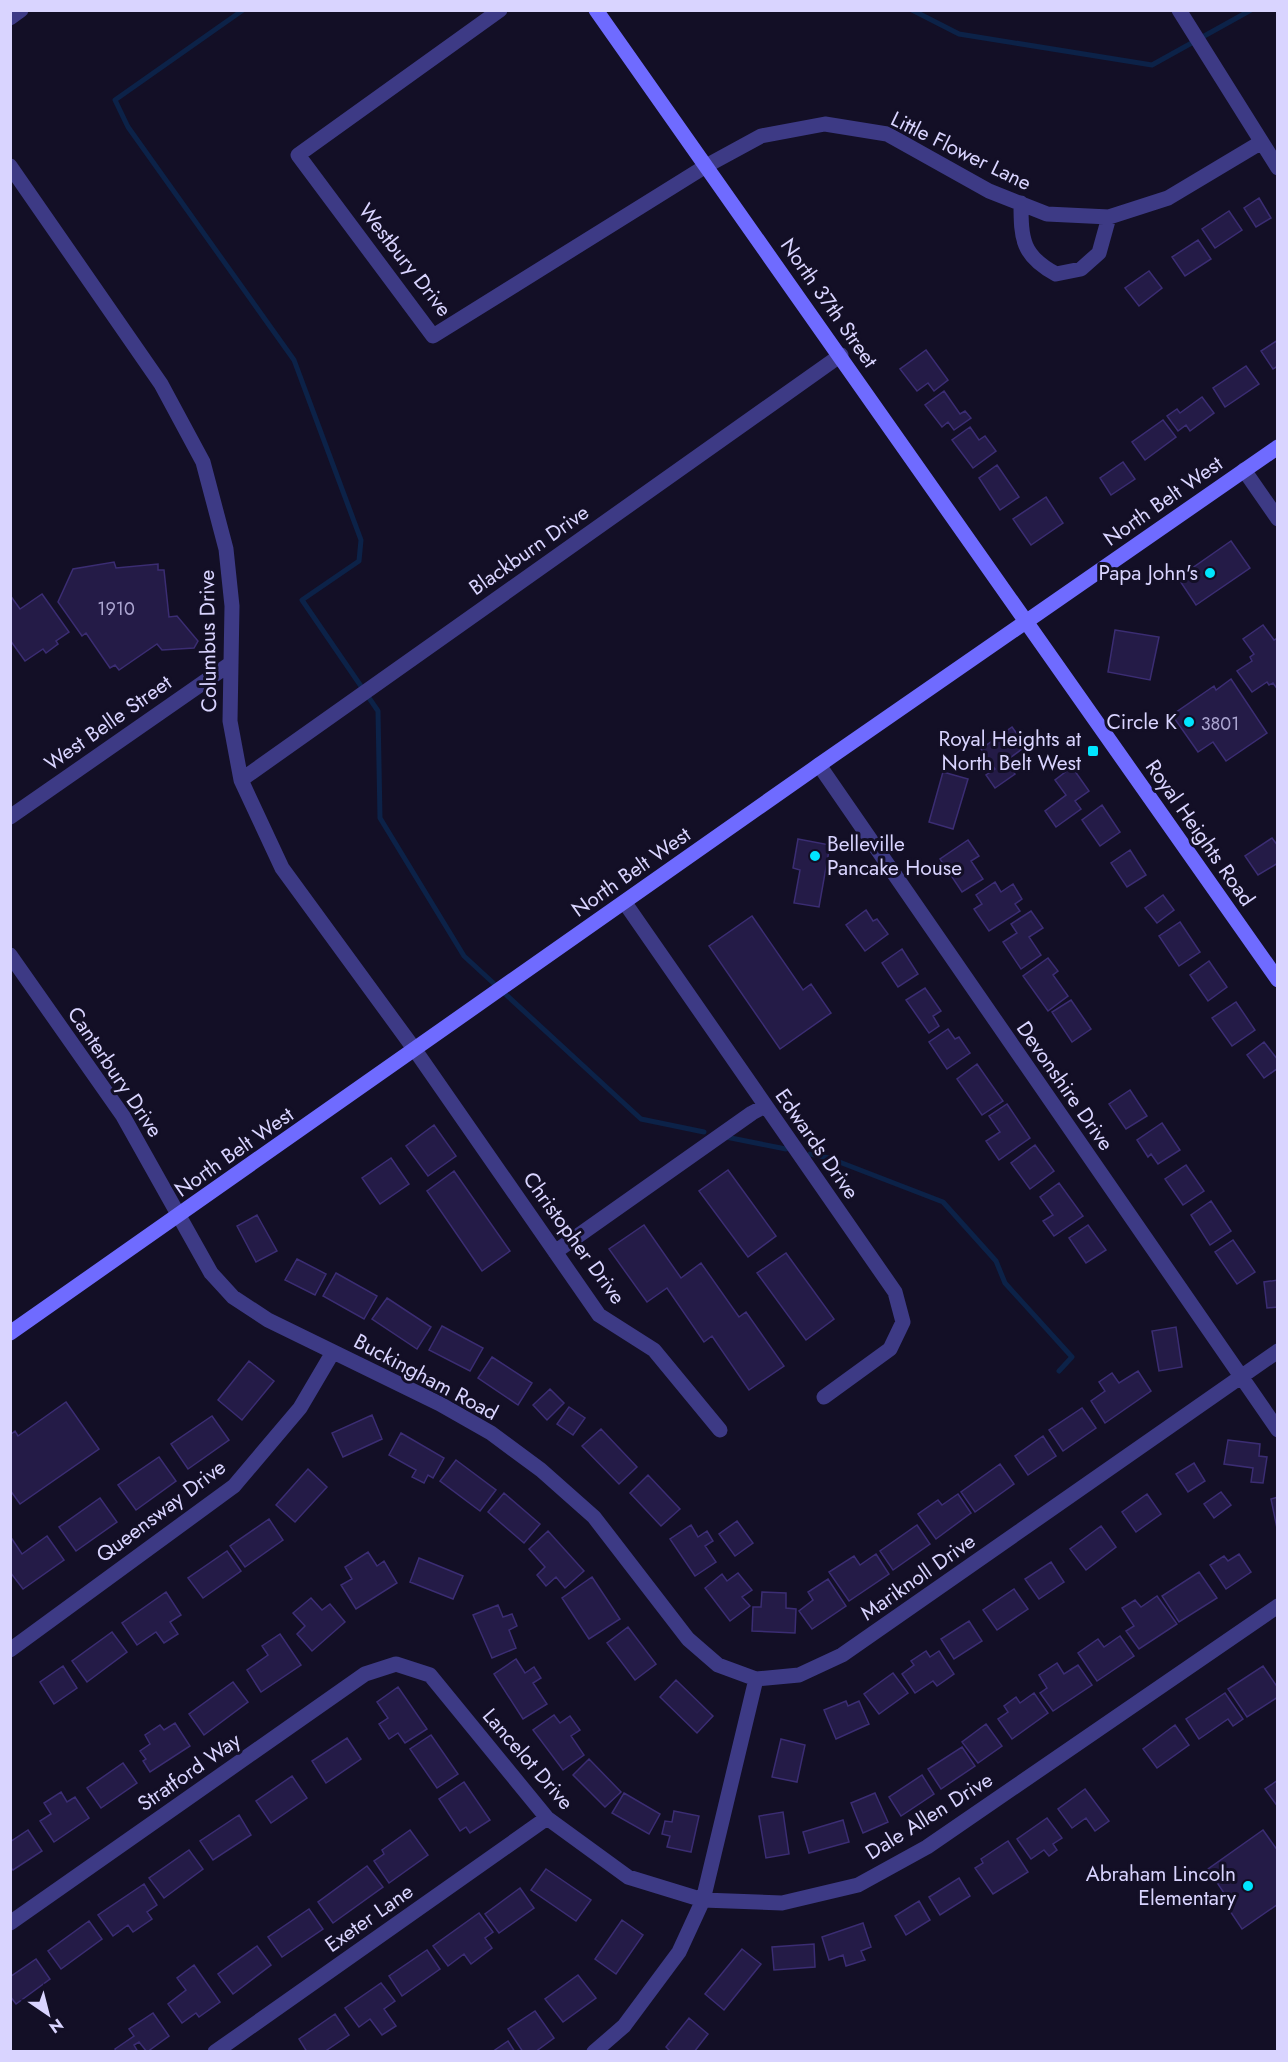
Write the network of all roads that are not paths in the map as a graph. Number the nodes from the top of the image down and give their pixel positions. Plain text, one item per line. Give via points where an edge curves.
1 (21, 10) edge
2 (500, 10) edge
3 (596, 10) edge
4 (1179, 10) edge
5 (10, 18) edge
6 (1260, 143) junction
7 (10, 166) edge
8 (706, 166) junction
9 (1278, 168) edge
10 (1021, 203) junction
11 (1109, 217) junction
12 (841, 355) junction
13 (1278, 447) edge
14 (1244, 470) junction
15 (1278, 519) edge
16 (1025, 621) junction
17 (230, 664) junction
18 (819, 765) junction
19 (241, 780) junction
20 (10, 817) edge
21 (625, 903) junction
22 (10, 955) edge
23 (1278, 980) edge
24 (415, 1050) junction
25 (765, 1107) junction
26 (179, 1216) junction
27 (555, 1252) junction
28 (10, 1333) edge
29 (1278, 1351) edge
30 (333, 1352) junction
31 (1240, 1377) junction
32 (824, 1397) dead end
33 (1278, 1430) edge
34 (720, 1431) dead end
35 (1278, 1606) edge
36 (12, 1644) edge
37 (396, 1664) joint
38 (756, 1679) junction
39 (547, 1818) junction
40 (704, 1900) junction
41 (10, 1923) edge
42 (215, 2052) edge
43 (594, 2052) edge

1 - 5 street
2 - 8 street, Westbury Drive via 298,155 433,336
3 - 8 main road, North 37th Street
4 - 6 street
6 - 9 street
6 - 11 street, Little Flower Lane via 1168,198
7 - 17 street, Columbus Drive via 161,384 203,462 226,549 232,606
8 - 10 street, Little Flower Lane via 762,136 825,124 887,134 989,191
8 - 12 main road, North 37th Street
10 - 11 street, Little Flower Lane via 1047,214
10 - 11 street via 1021,231 1028,249 1039,265 1056,274 1081,269 1099,253
12 - 16 main road, North 37th Street
12 - 19 street, Blackburn Drive
13 - 14 main road, North Belt West
14 - 15 street
14 - 16 main road, North Belt West
16 - 18 main road, North Belt West
16 - 23 main road, Royal Heights Road
17 - 19 street, Columbus Drive via 230,721
17 - 20 street, West Belle Street
18 - 21 main road, North Belt West
18 - 31 street, Devonshire Drive
19 - 24 street, Columbus Drive via 282,868
21 - 24 main road, North Belt West
21 - 25 street, Edwards Drive
22 - 26 street, Canterbury Drive via 123,1116
24 - 26 main road, North Belt West
24 - 27 street, Christopher Drive
25 - 27 street
25 - 32 street, Edwards Drive via 895,1292 903,1322 890,1349
26 - 28 main road, North Belt West
26 - 30 street, Buckingham Road via 211,1273 233,1297 268,1320
27 - 34 street, Christopher Drive via 599,1315 654,1350
29 - 31 street, Mariknoll Drive
30 - 36 street, Queensway Drive via 300,1408 234,1486
30 - 38 street, Buckingham Road via 440,1404 491,1433 541,1470 594,1516 688,1639 718,1665
31 - 33 street, Devonshire Drive
31 - 38 street, Mariknoll Drive via 842,1655 799,1675
35 - 40 street, Dale Allen Drive via 927,1847 858,1885 782,1903
37 - 39 street, Lancelot Drive via 429,1675
37 - 41 street, Stratford Way via 365,1674
38 - 40 street
39 - 40 street, Lancelot Drive via 628,1877
39 - 42 street, Exeter Lane
40 - 43 street via 679,1952 624,2026

